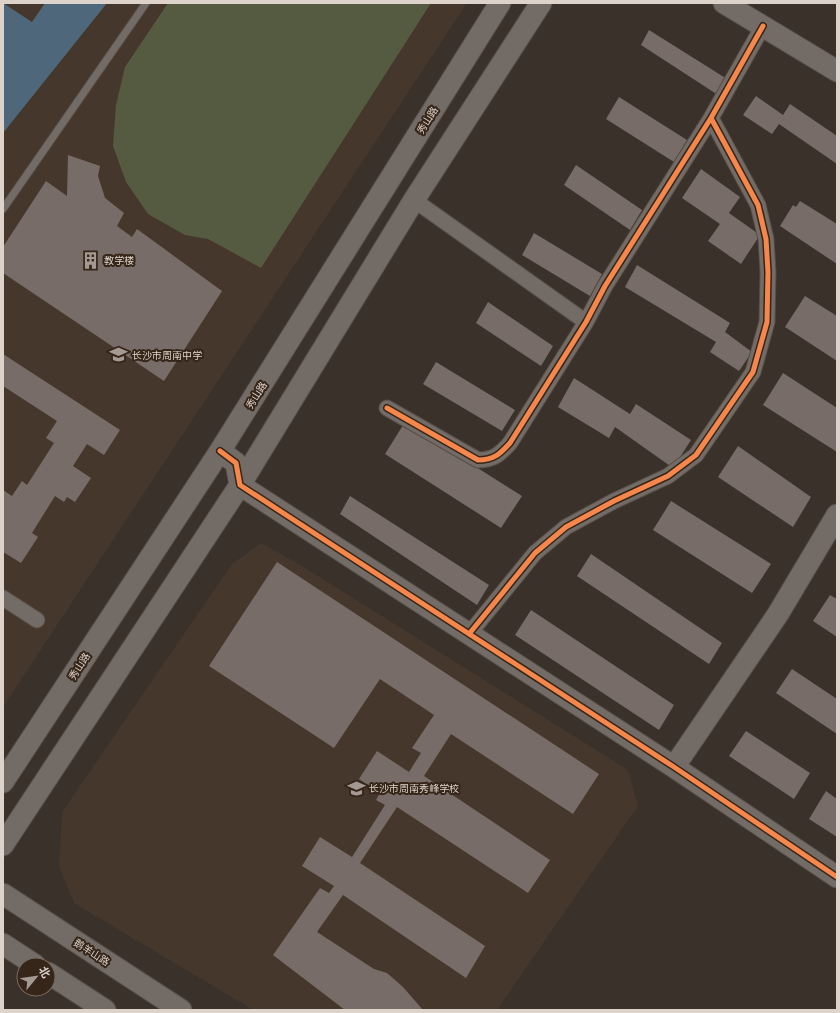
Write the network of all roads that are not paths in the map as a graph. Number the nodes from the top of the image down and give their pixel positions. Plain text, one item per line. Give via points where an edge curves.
1 (146, 3) edge
2 (500, 3) edge
3 (541, 3) edge
4 (724, 3) edge
5 (763, 26) junction
6 (837, 71) edge
7 (711, 118) junction
8 (414, 200) junction
9 (3, 209) edge
10 (586, 322) junction
11 (388, 408) dead end
12 (220, 451) junction
13 (240, 485) junction
14 (837, 515) edge
15 (3, 598) edge
16 (37, 620) dead end
17 (469, 634) junction
18 (674, 767) junction
19 (3, 782) edge
20 (3, 845) edge
21 (837, 877) edge
22 (3, 894) edge
23 (3, 944) edge
24 (23, 957) edge
25 (56, 978) edge
26 (105, 1010) edge
27 (181, 1010) edge

1 - 9 lane
2 - 12 main road, 秀山路
3 - 8 main road
4 - 5 main road
5 - 6 main road
5 - 7 street
7 - 10 street via 605,286
7 - 17 street via 758,205 766,239 766,322 753,372 696,455 668,476 566,527 535,553
8 - 10 street
8 - 13 main road
10 - 11 street via 520,429 496,457 478,460
12 - 13 main road via 236,463
12 - 19 main road, 秀山路
13 - 17 main road
13 - 20 main road
14 - 18 main road via 778,614
15 - 16 street
17 - 18 main road
18 - 21 main road
22 - 27 main road, 鹅羊山路
23 - 24 main road
25 - 26 main road

